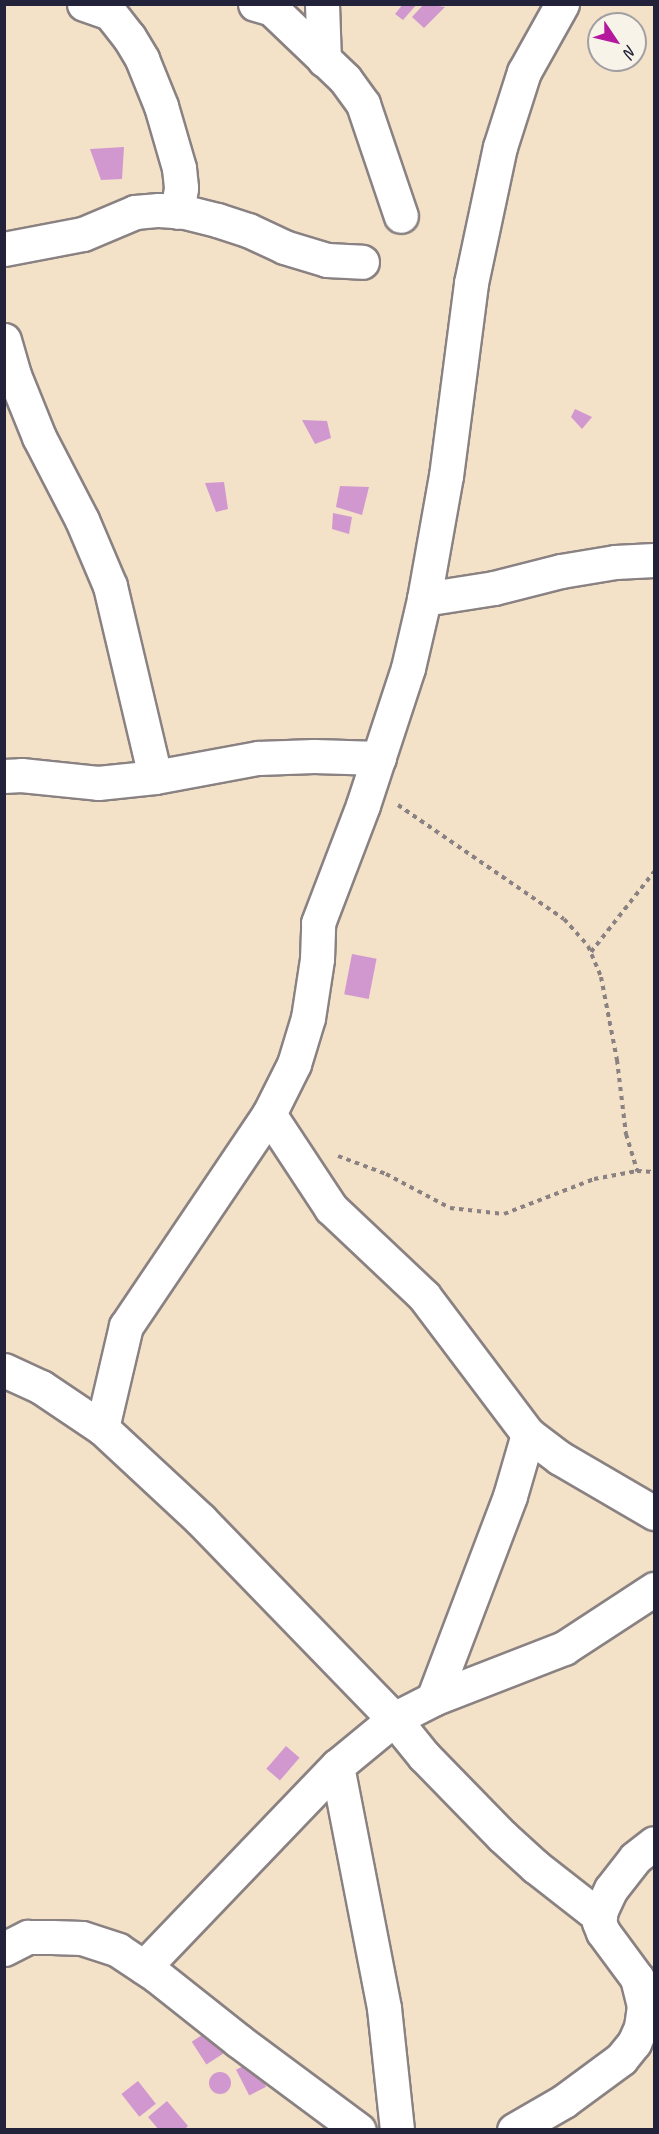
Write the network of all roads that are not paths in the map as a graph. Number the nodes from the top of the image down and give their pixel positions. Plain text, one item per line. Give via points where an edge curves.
1 (255, 4) edge
2 (322, 4) edge
3 (562, 4) edge
4 (105, 7) edge
5 (324, 60) junction
6 (177, 212) junction
7 (401, 216) dead end
8 (4, 249) edge
9 (362, 262) dead end
10 (4, 340) edge
11 (654, 560) edge
12 (424, 600) junction
13 (375, 769) junction
14 (4, 776) edge
15 (155, 777) junction
16 (268, 1114) junction
17 (4, 1370) edge
18 (102, 1428) junction
19 (528, 1434) junction
20 (654, 1513) edge
21 (654, 1589) edge
22 (433, 1699) junction
23 (394, 1719) junction
24 (337, 1766) junction
25 (654, 1843) edge
26 (600, 1917) junction
27 (4, 1949) edge
28 (144, 1967) junction
29 (359, 2130) edge
30 (397, 2130) edge
31 (514, 2130) edge

1 - 5 street via 272,9
2 - 5 street
3 - 12 street via 524,72 497,159 471,283 446,476
4 - 6 street via 142,59 161,106 179,168 182,188
5 - 7 street via 345,79 363,104
6 - 8 street via 135,212 83,234
6 - 9 street via 248,230 284,247 327,260
10 - 15 street via 39,437 82,520 110,586
11 - 12 street via 593,566
12 - 13 street via 408,668
13 - 15 street via 258,758
13 - 16 street via 318,923 308,1018 294,1064
14 - 15 street via 98,783
16 - 18 street via 126,1326
16 - 19 street via 331,1208 424,1296
17 - 18 street via 41,1387
18 - 23 street via 201,1520
19 - 20 street via 560,1458
19 - 22 street via 510,1496
21 - 22 street via 564,1648
22 - 23 street
23 - 24 street
23 - 26 street via 502,1836
24 - 28 street
24 - 30 street via 384,2008
25 - 26 street via 611,1889
26 - 31 street via 603,1932 637,1978 644,2006 641,2027 621,2059 564,2101
27 - 28 street via 28,1937 82,1938 118,1950
28 - 29 street

